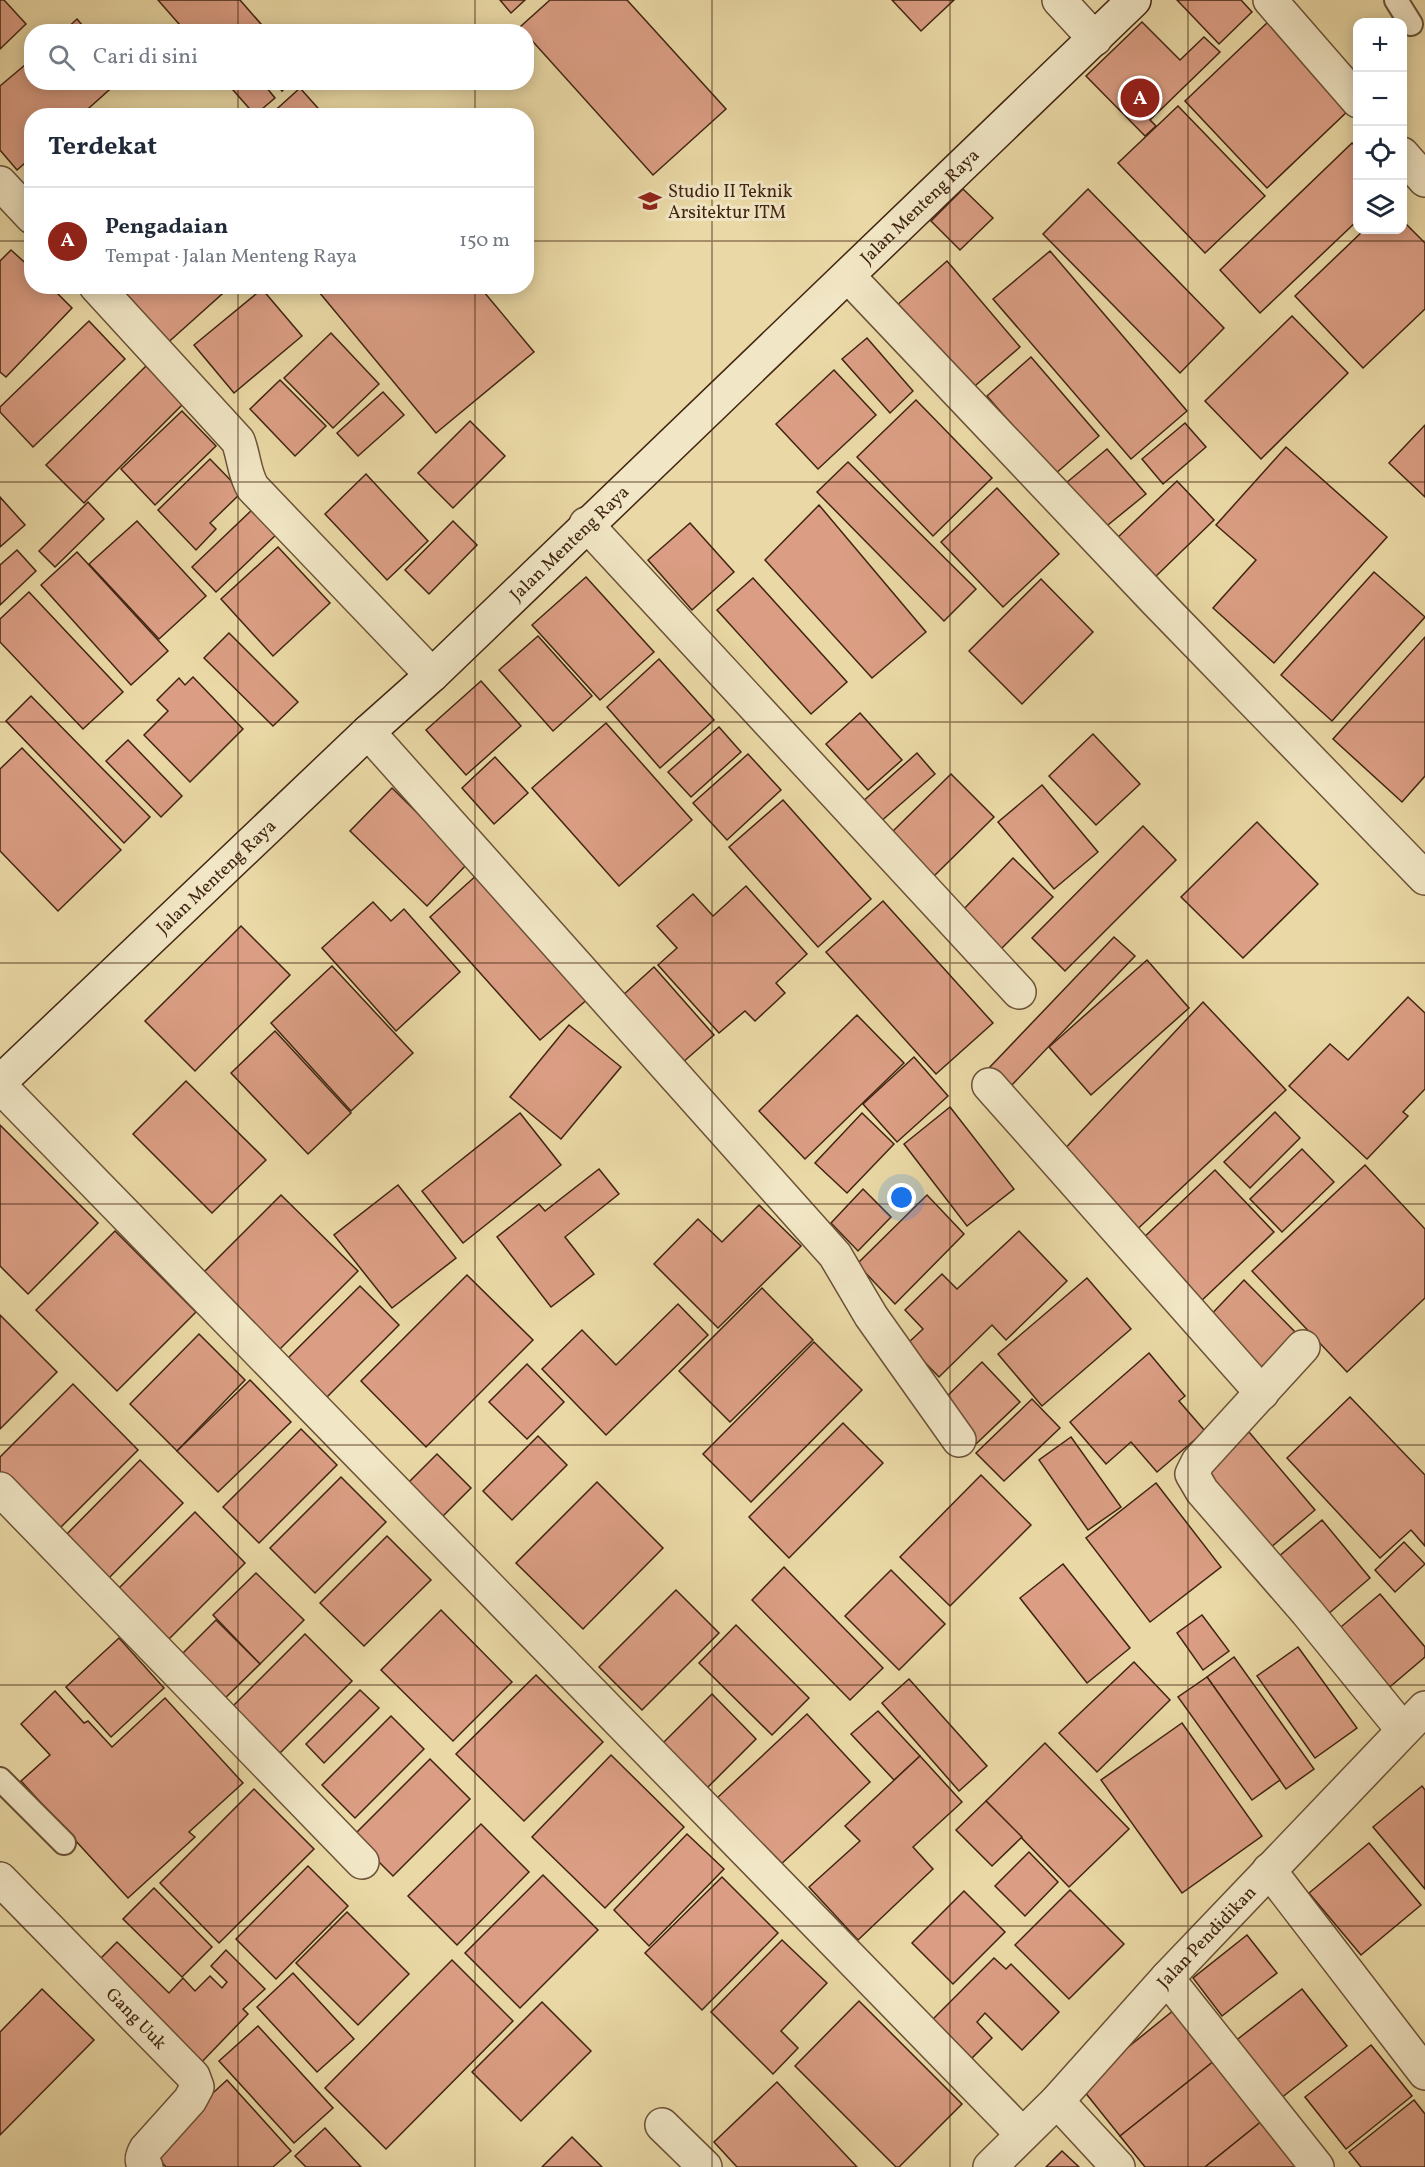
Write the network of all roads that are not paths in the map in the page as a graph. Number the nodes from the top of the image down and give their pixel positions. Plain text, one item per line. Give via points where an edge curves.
1 (1059, 0) edge
2 (1134, 0) edge
3 (1270, 0) edge
4 (1396, 0) edge
5 (1411, 24) dead end
6 (1095, 39) junction
7 (1353, 95) edge
8 (1407, 160) edge
9 (1425, 180) edge
10 (0, 183) edge
11 (24, 208) edge
12 (848, 276) junction
13 (103, 294) edge
14 (586, 525) junction
15 (432, 675) junction
16 (368, 732) junction
17 (1425, 878) edge
18 (1019, 992) dead end
19 (0, 1084) edge
20 (989, 1084) dead end
21 (1303, 1347) dead end
22 (1262, 1393) junction
23 (959, 1440) dead end
24 (0, 1489) edge
25 (1414, 1719) edge
26 (0, 1779) edge
27 (64, 1843) dead end
28 (362, 1862) dead end
29 (1269, 1870) junction
30 (0, 1879) edge
31 (1167, 1978) junction
32 (1425, 2073) edge
33 (1057, 2101) junction
34 (662, 2125) dead end
35 (1022, 2134) junction
36 (146, 2167) edge
37 (705, 2167) edge
38 (990, 2167) edge
39 (1118, 2167) edge
40 (1317, 2167) edge

1 - 6 street
2 - 6 street, Jalan Menteng Raya
3 - 7 street
4 - 5 lane
6 - 12 street, Jalan Menteng Raya
8 - 9 street
10 - 11 street
12 - 14 street, Jalan Menteng Raya
12 - 17 street
13 - 15 street via 238,441 253,488
14 - 15 street, Jalan Menteng Raya
14 - 18 street
15 - 16 street, Jalan Menteng Raya
16 - 19 street, Jalan Menteng Raya
16 - 23 street via 834,1255 871,1316
19 - 35 street
20 - 22 street
21 - 22 street
22 - 25 street via 1198,1462 1192,1474 1202,1491 1307,1612
24 - 28 street
25 - 29 street, Jalan Pendidikan
26 - 27 lane
29 - 31 street, Jalan Pendidikan
29 - 32 street
30 - 36 street, Gang Uuk via 194,2076 197,2087 190,2100 146,2149 142,2157
31 - 33 street, Jalan Pendidikan
31 - 40 street
33 - 35 street, Jalan Pendidikan
33 - 39 street
34 - 37 street
35 - 38 street, Jalan Pendidikan

